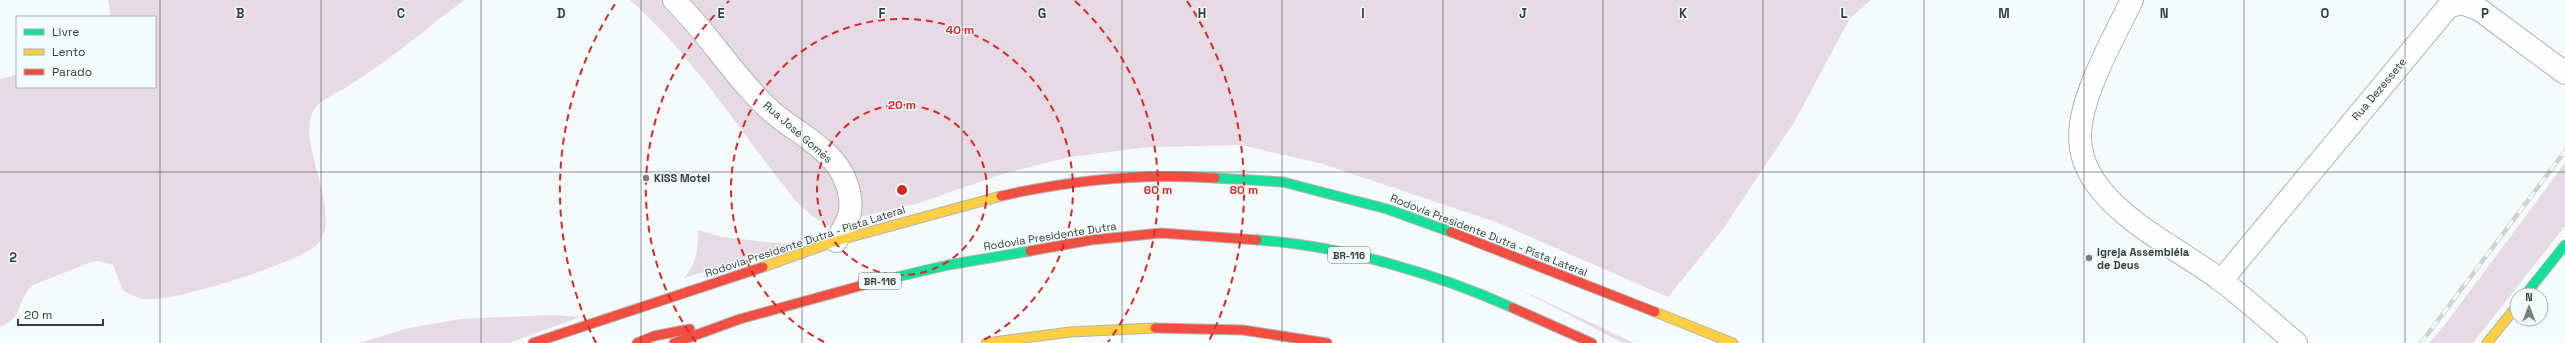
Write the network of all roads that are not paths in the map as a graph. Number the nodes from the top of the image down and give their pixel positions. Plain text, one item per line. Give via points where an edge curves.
1 (674, 0) edge
2 (2132, 0) edge
3 (2565, 73) edge
4 (836, 241) junction
5 (2565, 245) edge
6 (2221, 280) junction
7 (2531, 287) edge
8 (2509, 316) edge
9 (740, 319) junction
10 (533, 343) edge
11 (637, 343) edge
12 (674, 343) edge
13 (986, 343) edge
14 (1327, 343) edge
15 (1592, 343) edge
16 (1733, 343) edge
17 (2296, 343) edge
18 (2488, 343) edge

1 - 4 street, Rua José Gomes via 700,26 770,110 820,148 838,167 847,184 850,219
2 - 6 street via 2090,93 2082,117 2081,153 2094,183 2109,199 2135,221
3 - 6 street, Rua Dezessete via 2480,10 2462,3 2448,7
4 - 10 main road, Rodovia Presidente Dutra - Pista Lateral
4 - 16 main road, Rodovia Presidente Dutra - Pista Lateral via 969,203 1035,188 1119,177 1201,176 1283,182 1387,209 1472,239
5 - 7 main road
6 - 17 street
8 - 18 main road
9 - 11 main road via 654,336
9 - 12 main road, Rodovia Presidente Dutra / BR-116
9 - 15 main road, Rodovia Presidente Dutra / BR-116 via 845,289 948,265 1091,240 1160,233 1290,242 1351,255 1421,274 1487,296
13 - 14 main road via 1135,329 1209,327 1288,334

